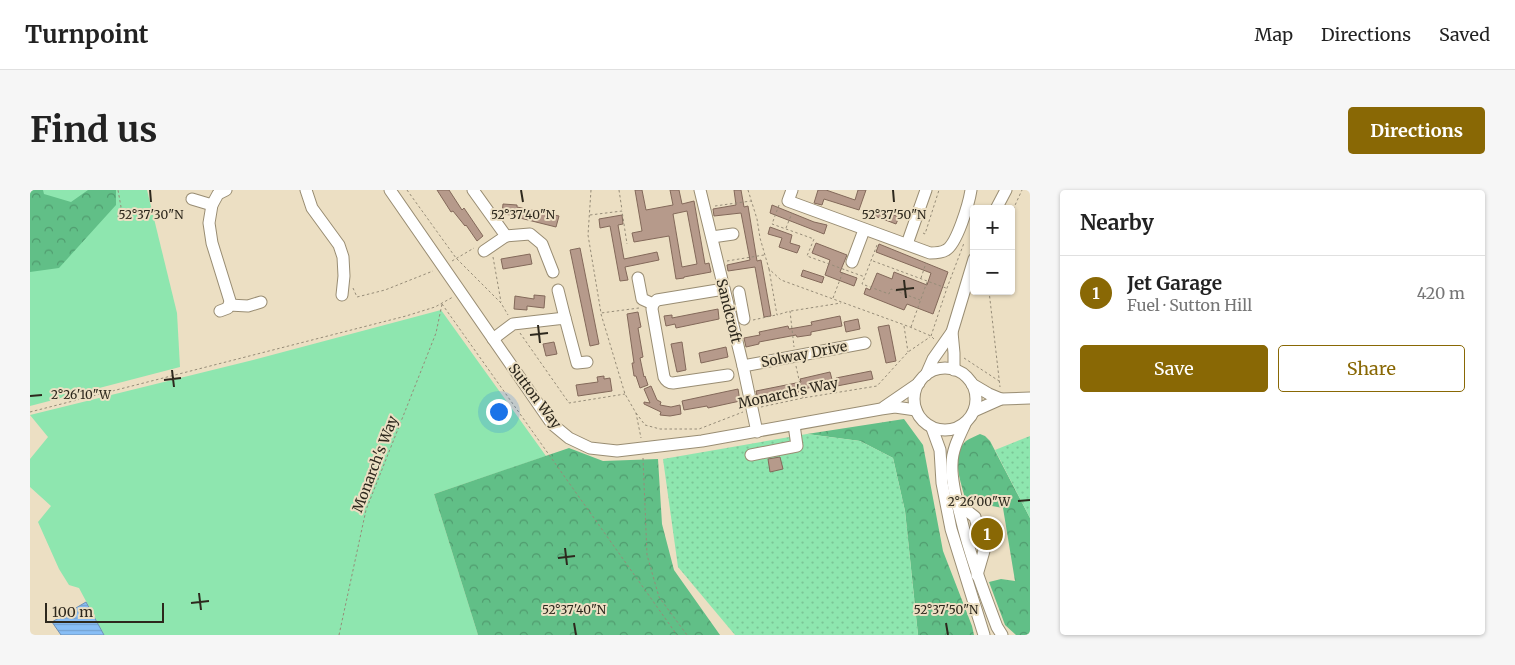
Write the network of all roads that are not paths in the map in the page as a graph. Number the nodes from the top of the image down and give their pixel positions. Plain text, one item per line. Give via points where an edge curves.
1 (226, 190) edge
2 (306, 190) edge
3 (390, 190) edge
4 (473, 190) edge
5 (700, 190) edge
6 (792, 190) edge
7 (926, 190) edge
8 (971, 190) edge
9 (1006, 190) edge
10 (192, 199) dead end
11 (212, 205) junction
12 (998, 205) edge
13 (864, 230) junction
14 (733, 234) dead end
15 (506, 236) junction
16 (712, 237) junction
17 (907, 244) junction
18 (484, 251) road end
19 (848, 266) road end
20 (553, 272) dead end
21 (970, 272) edge
22 (638, 278) dead end
23 (346, 290) road end
24 (558, 290) dead end
25 (725, 291) junction
26 (261, 302) dead end
27 (652, 305) junction
28 (565, 318) junction
29 (746, 320) road end
30 (952, 332) junction
31 (493, 339) junction
32 (865, 343) dead end
33 (587, 362) dead end
34 (743, 366) junction
35 (954, 370) junction
36 (728, 375) dead end
37 (923, 379) junction
38 (972, 384) junction
39 (1030, 398) edge
40 (996, 401) junction
41 (881, 409) junction
42 (916, 410) junction
43 (974, 411) junction
44 (965, 424) junction
45 (794, 425) junction
46 (932, 428) junction
47 (757, 432) junction
48 (751, 455) dead end
49 (984, 635) edge
50 (1002, 635) edge

1 - 11 street via 218,194
2 - 23 street via 312,208 339,245
3 - 31 street, Sutton Way
4 - 15 street
5 - 16 street, Sandcroft
6 - 13 street via 788,202
7 - 17 street
8 - 17 street via 951,246 930,253
9 - 12 street
10 - 11 street
11 - 26 street via 209,223 212,242 230,302 224,308
13 - 17 street
13 - 19 street
14 - 16 street
15 - 18 street
15 - 20 street via 530,234 542,244
16 - 25 street, Sandcroft
21 - 30 street, Sutton Way
22 - 27 street via 642,299
24 - 28 street
25 - 27 street via 657,300
25 - 29 street via 743,291
25 - 34 street, Sandcroft
27 - 36 street via 666,381 673,383
28 - 31 street via 513,324
28 - 33 street via 576,363
30 - 35 street, Sutton Way
30 - 37 street, Sutton Way
31 - 47 street, Sutton Way via 552,424 569,438 590,448 617,451
32 - 34 street, Solway Drive
34 - 47 street, Sandcroft
35 - 37 street via 941,369
35 - 38 street
37 - 41 street, Sutton Way
37 - 42 street via 915,394
38 - 40 street
38 - 43 street via 976,399
39 - 40 street
40 - 43 street
41 - 42 street, Sutton Way
41 - 45 street, Sutton Way
42 - 46 street
43 - 44 street
44 - 46 street via 950,430
44 - 50 street via 952,464 957,503 977,575
45 - 47 street, Sutton Way
45 - 48 street via 797,446
46 - 49 street via 940,450 942,483 951,529

